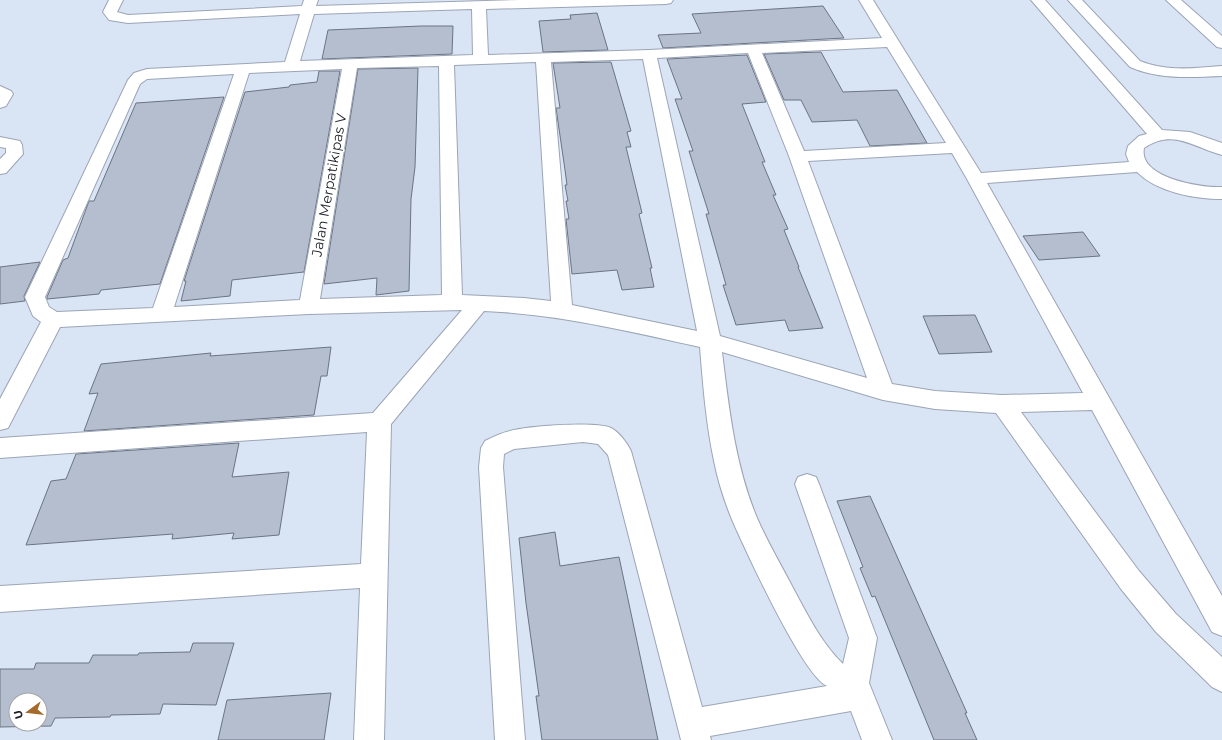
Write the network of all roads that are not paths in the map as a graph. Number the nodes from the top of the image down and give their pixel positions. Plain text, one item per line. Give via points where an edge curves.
1 (116, 0) edge
2 (666, 0) edge
3 (866, 0) edge
4 (1038, 0) edge
5 (1076, 0) edge
6 (1173, 0) edge
7 (415, 3) edge
8 (309, 5) edge
9 (479, 6) junction
10 (891, 42) junction
11 (1222, 44) edge
12 (753, 49) junction
13 (649, 54) junction
14 (543, 58) junction
15 (481, 60) junction
16 (446, 61) junction
17 (350, 64) junction
18 (291, 66) junction
19 (243, 68) junction
20 (1222, 71) edge
21 (0, 91) edge
22 (0, 103) edge
23 (1157, 136) junction
24 (0, 142) edge
25 (957, 148) junction
26 (1222, 150) edge
27 (798, 156) junction
28 (1141, 166) junction
29 (0, 169) edge
30 (976, 179) junction
31 (1219, 198) edge
32 (452, 302) junction
33 (480, 302) junction
34 (309, 307) junction
35 (562, 310) junction
36 (161, 314) junction
37 (53, 320) junction
38 (710, 341) junction
39 (883, 391) junction
40 (1100, 401) junction
41 (1002, 404) junction
42 (0, 421) edge
43 (379, 422) junction
44 (0, 448) edge
45 (807, 484) dead end
46 (375, 575) junction
47 (0, 599) edge
48 (1222, 623) edge
49 (1222, 677) edge
50 (857, 689) junction
51 (695, 732) edge
52 (369, 740) edge
53 (510, 740) edge
54 (877, 740) edge

1 - 8 street via 110,12 114,17 128,19
2 - 9 street
3 - 10 street
4 - 23 street
5 - 20 street via 1135,64 1147,70 1159,73
6 - 11 street
7 - 8 street
7 - 9 street
8 - 18 street
9 - 15 street
10 - 12 street
10 - 25 street
12 - 13 street
12 - 27 street
13 - 14 street
13 - 38 street
14 - 15 street
14 - 35 street
15 - 16 street
16 - 17 street
16 - 32 street
17 - 18 street
17 - 34 street, Jalan Merpatikipas V
18 - 19 street
19 - 36 street
19 - 37 street via 146,74 139,76 133,83 35,297 40,311
21 - 22 street via 5,94
23 - 26 street via 1200,140
23 - 28 street via 1144,139 1136,146 1135,155
24 - 29 street via 14,145 14,154
25 - 27 street
25 - 30 street
27 - 39 street
28 - 30 street
28 - 31 street via 1154,177 1172,186
30 - 40 street
32 - 33 street
32 - 34 street
33 - 35 street
33 - 43 street
34 - 36 street
35 - 38 street
36 - 37 street
37 - 42 street
38 - 39 street
38 - 50 street via 726,462 745,520 789,608 820,662 833,674
39 - 41 street via 935,400
40 - 41 street
40 - 48 street
41 - 49 street via 1130,580 1166,623
43 - 44 street
43 - 46 street
45 - 50 street via 863,638
46 - 47 street
46 - 52 street
50 - 51 street
50 - 54 street
51 - 53 street via 619,451 604,435 583,433 511,440 493,448 491,467

